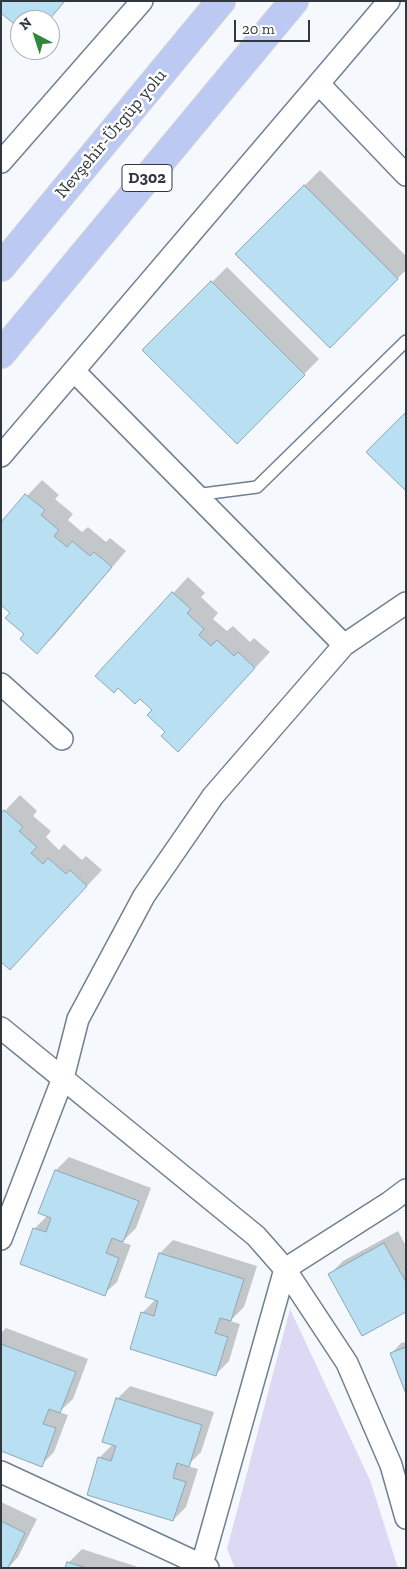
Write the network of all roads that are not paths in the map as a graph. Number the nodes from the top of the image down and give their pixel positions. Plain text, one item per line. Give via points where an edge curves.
1 (142, 1) edge
2 (221, 1) edge
3 (294, 1) edge
4 (389, 1) edge
5 (319, 84) junction
6 (1, 162) edge
7 (406, 175) edge
8 (1, 267) edge
9 (406, 341) edge
10 (1, 354) edge
11 (74, 372) junction
12 (1, 456) edge
13 (195, 495) junction
14 (406, 603) edge
15 (344, 645) junction
16 (1, 684) edge
17 (62, 739) dead end
18 (1, 1028) edge
19 (63, 1078) junction
20 (406, 1190) edge
21 (1, 1239) edge
22 (286, 1269) junction
23 (398, 1462) edge
24 (1, 1472) edge
25 (406, 1518) edge
26 (204, 1566) edge

1 - 6 street
2 - 8 highway, Nevşehir-Ürgüp yolu
3 - 10 highway, D302
4 - 5 street
5 - 7 street
5 - 11 street
9 - 13 lane via 257,486
11 - 12 street
11 - 13 street
13 - 15 street
14 - 15 street
15 - 19 street via 213,796 144,896 78,1019
16 - 17 street
18 - 19 street
19 - 21 street
19 - 22 street via 256,1236
20 - 22 street
22 - 23 street via 347,1363
22 - 26 street
23 - 25 street
24 - 26 street

